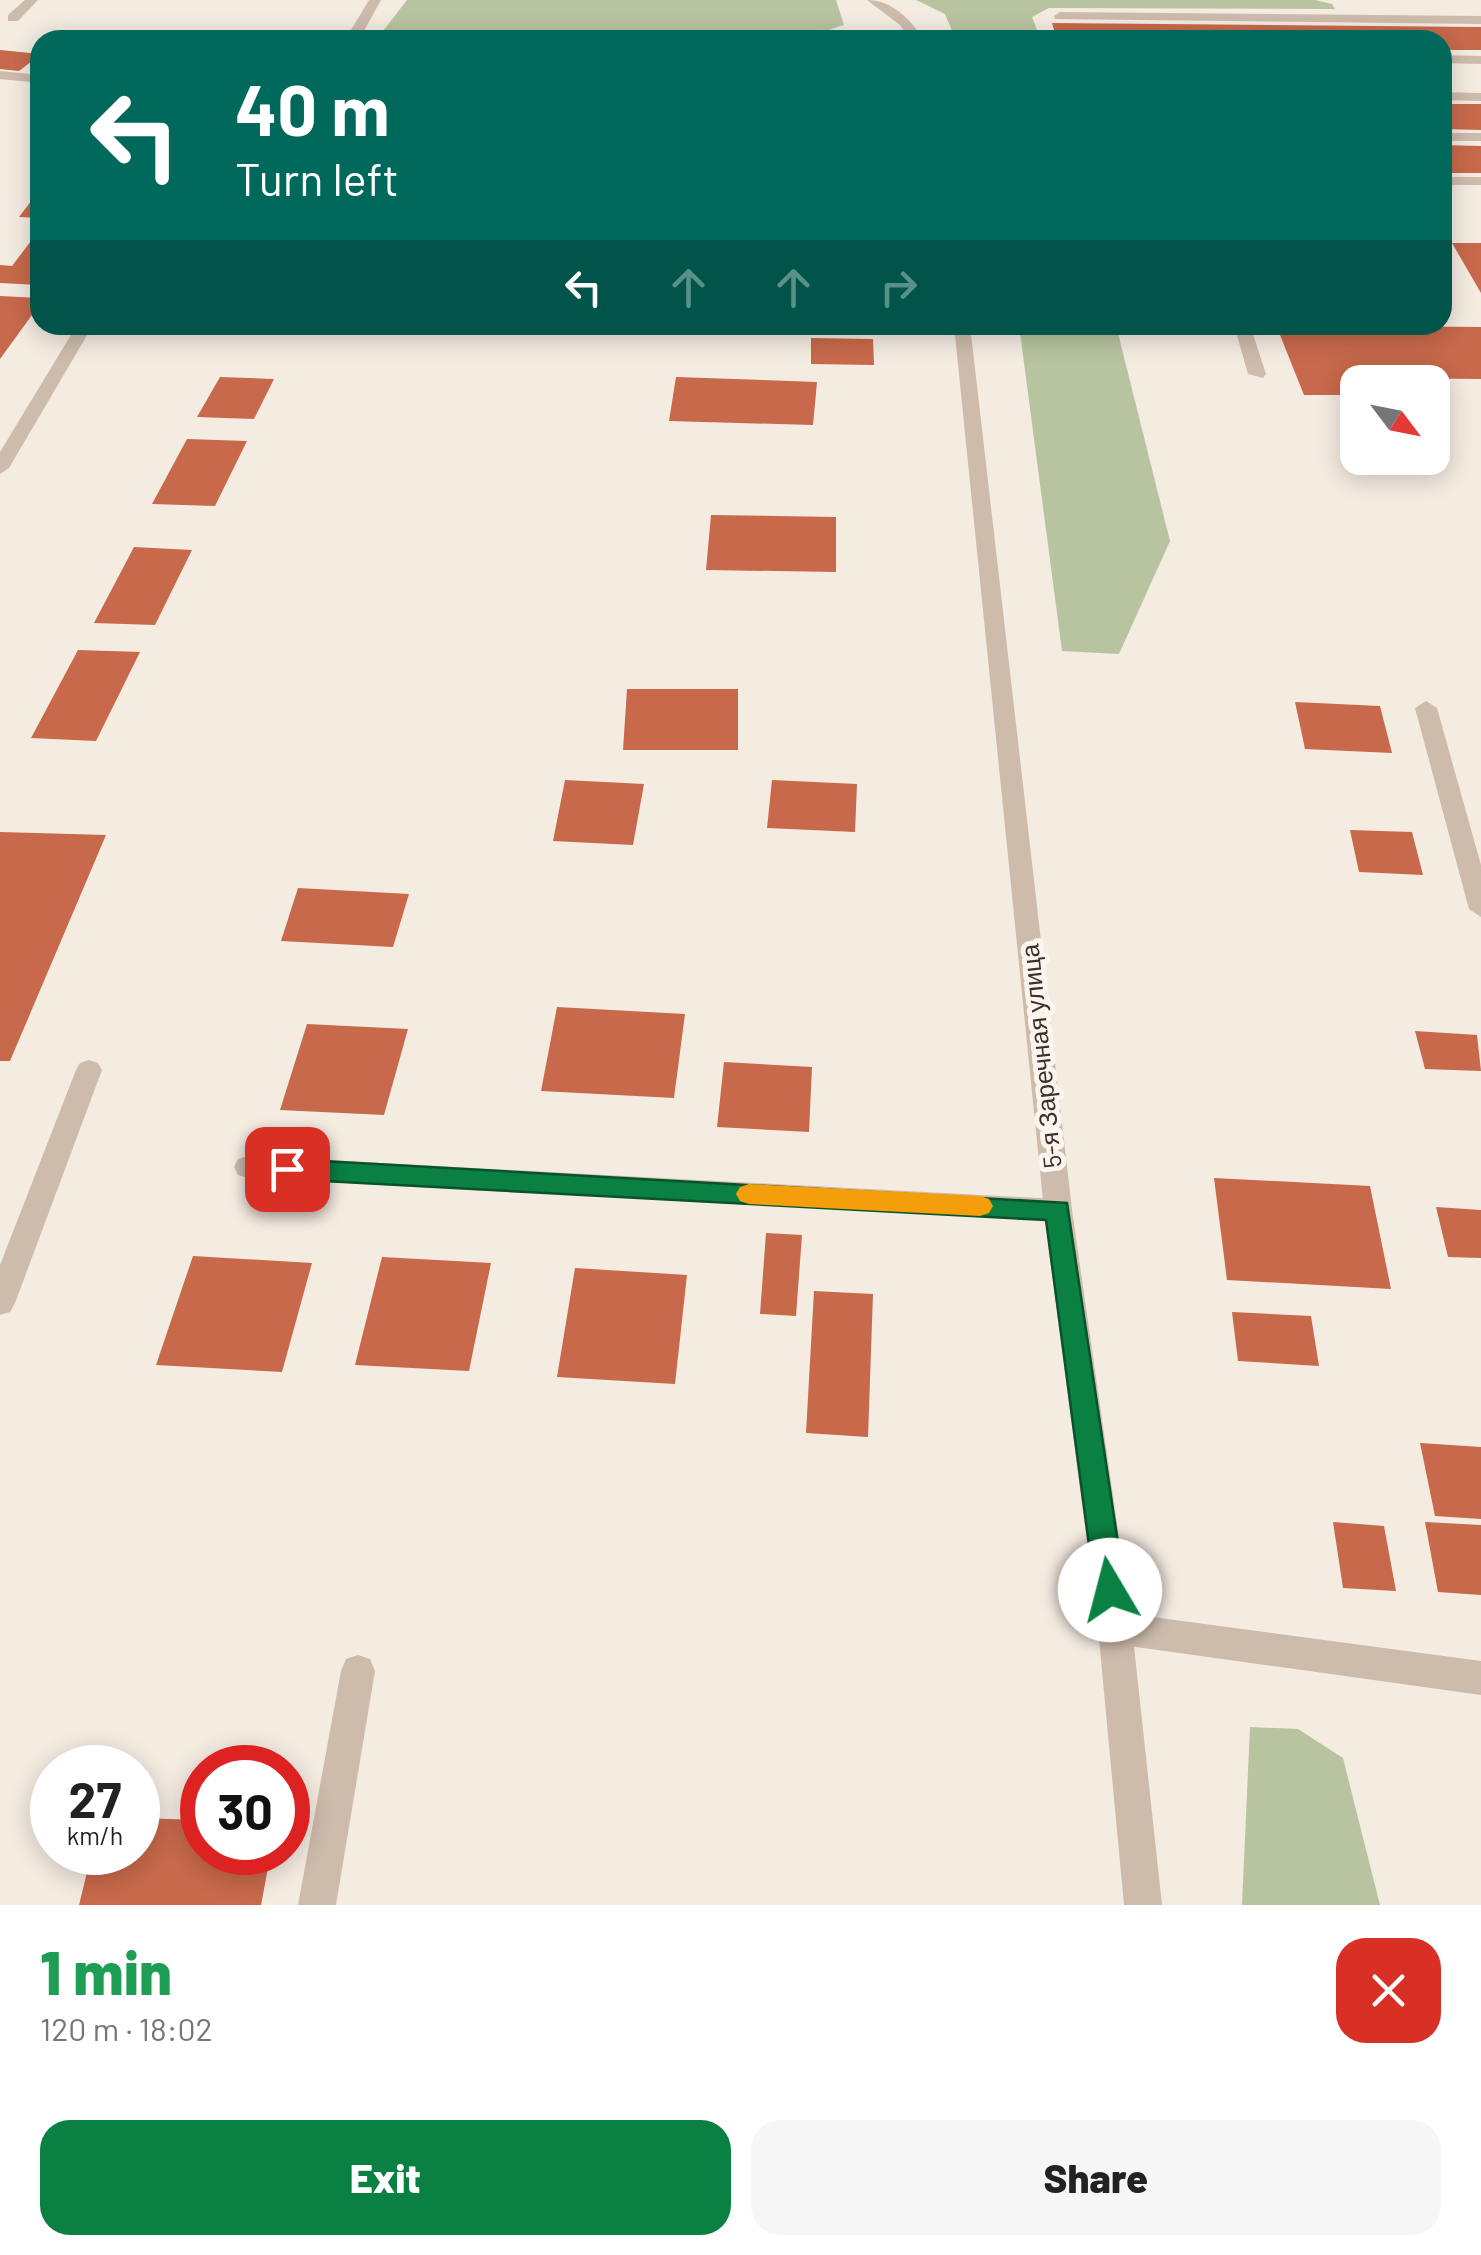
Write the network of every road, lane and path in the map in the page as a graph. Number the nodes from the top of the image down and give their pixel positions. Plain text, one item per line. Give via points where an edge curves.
1 (32, 0) edge
2 (375, 0) edge
3 (873, 0) edge
4 (1375, 6) dead end
5 (1060, 16) dead end
6 (13, 18) dead end
7 (1404, 19) junction
8 (1481, 20) edge
9 (358, 30) edge
10 (911, 30) edge
11 (1452, 59) edge
12 (1481, 60) edge
13 (0, 76) edge
14 (30, 78) edge
15 (1452, 96) edge
16 (1481, 97) edge
17 (1452, 137) edge
18 (1481, 137) edge
19 (1452, 181) edge
20 (1481, 181) edge
21 (80, 335) edge
22 (963, 335) edge
23 (1245, 335) edge
24 (1257, 374) dead end
25 (0, 468) edge
26 (1426, 708) dead end
27 (1481, 908) edge
28 (89, 1070) dead end
29 (248, 1167) dead end
30 (1058, 1210) junction
31 (0, 1302) edge
32 (1115, 1628) junction
33 (358, 1670) dead end
34 (1481, 1678) edge
35 (318, 1905) edge
36 (1143, 1905) edge

1 - 6 street
2 - 9 street
3 - 10 street
4 - 7 street
5 - 7 street
7 - 8 street
11 - 12 street
13 - 14 street
15 - 16 street
17 - 18 street
19 - 20 street
21 - 25 street
22 - 30 street, 5-я Заречная улица
23 - 24 street
26 - 27 street
28 - 31 street
29 - 30 street
30 - 32 street, 5-я Заречная улица
32 - 34 street
32 - 36 street, 5-я Заречная улица
33 - 35 street

